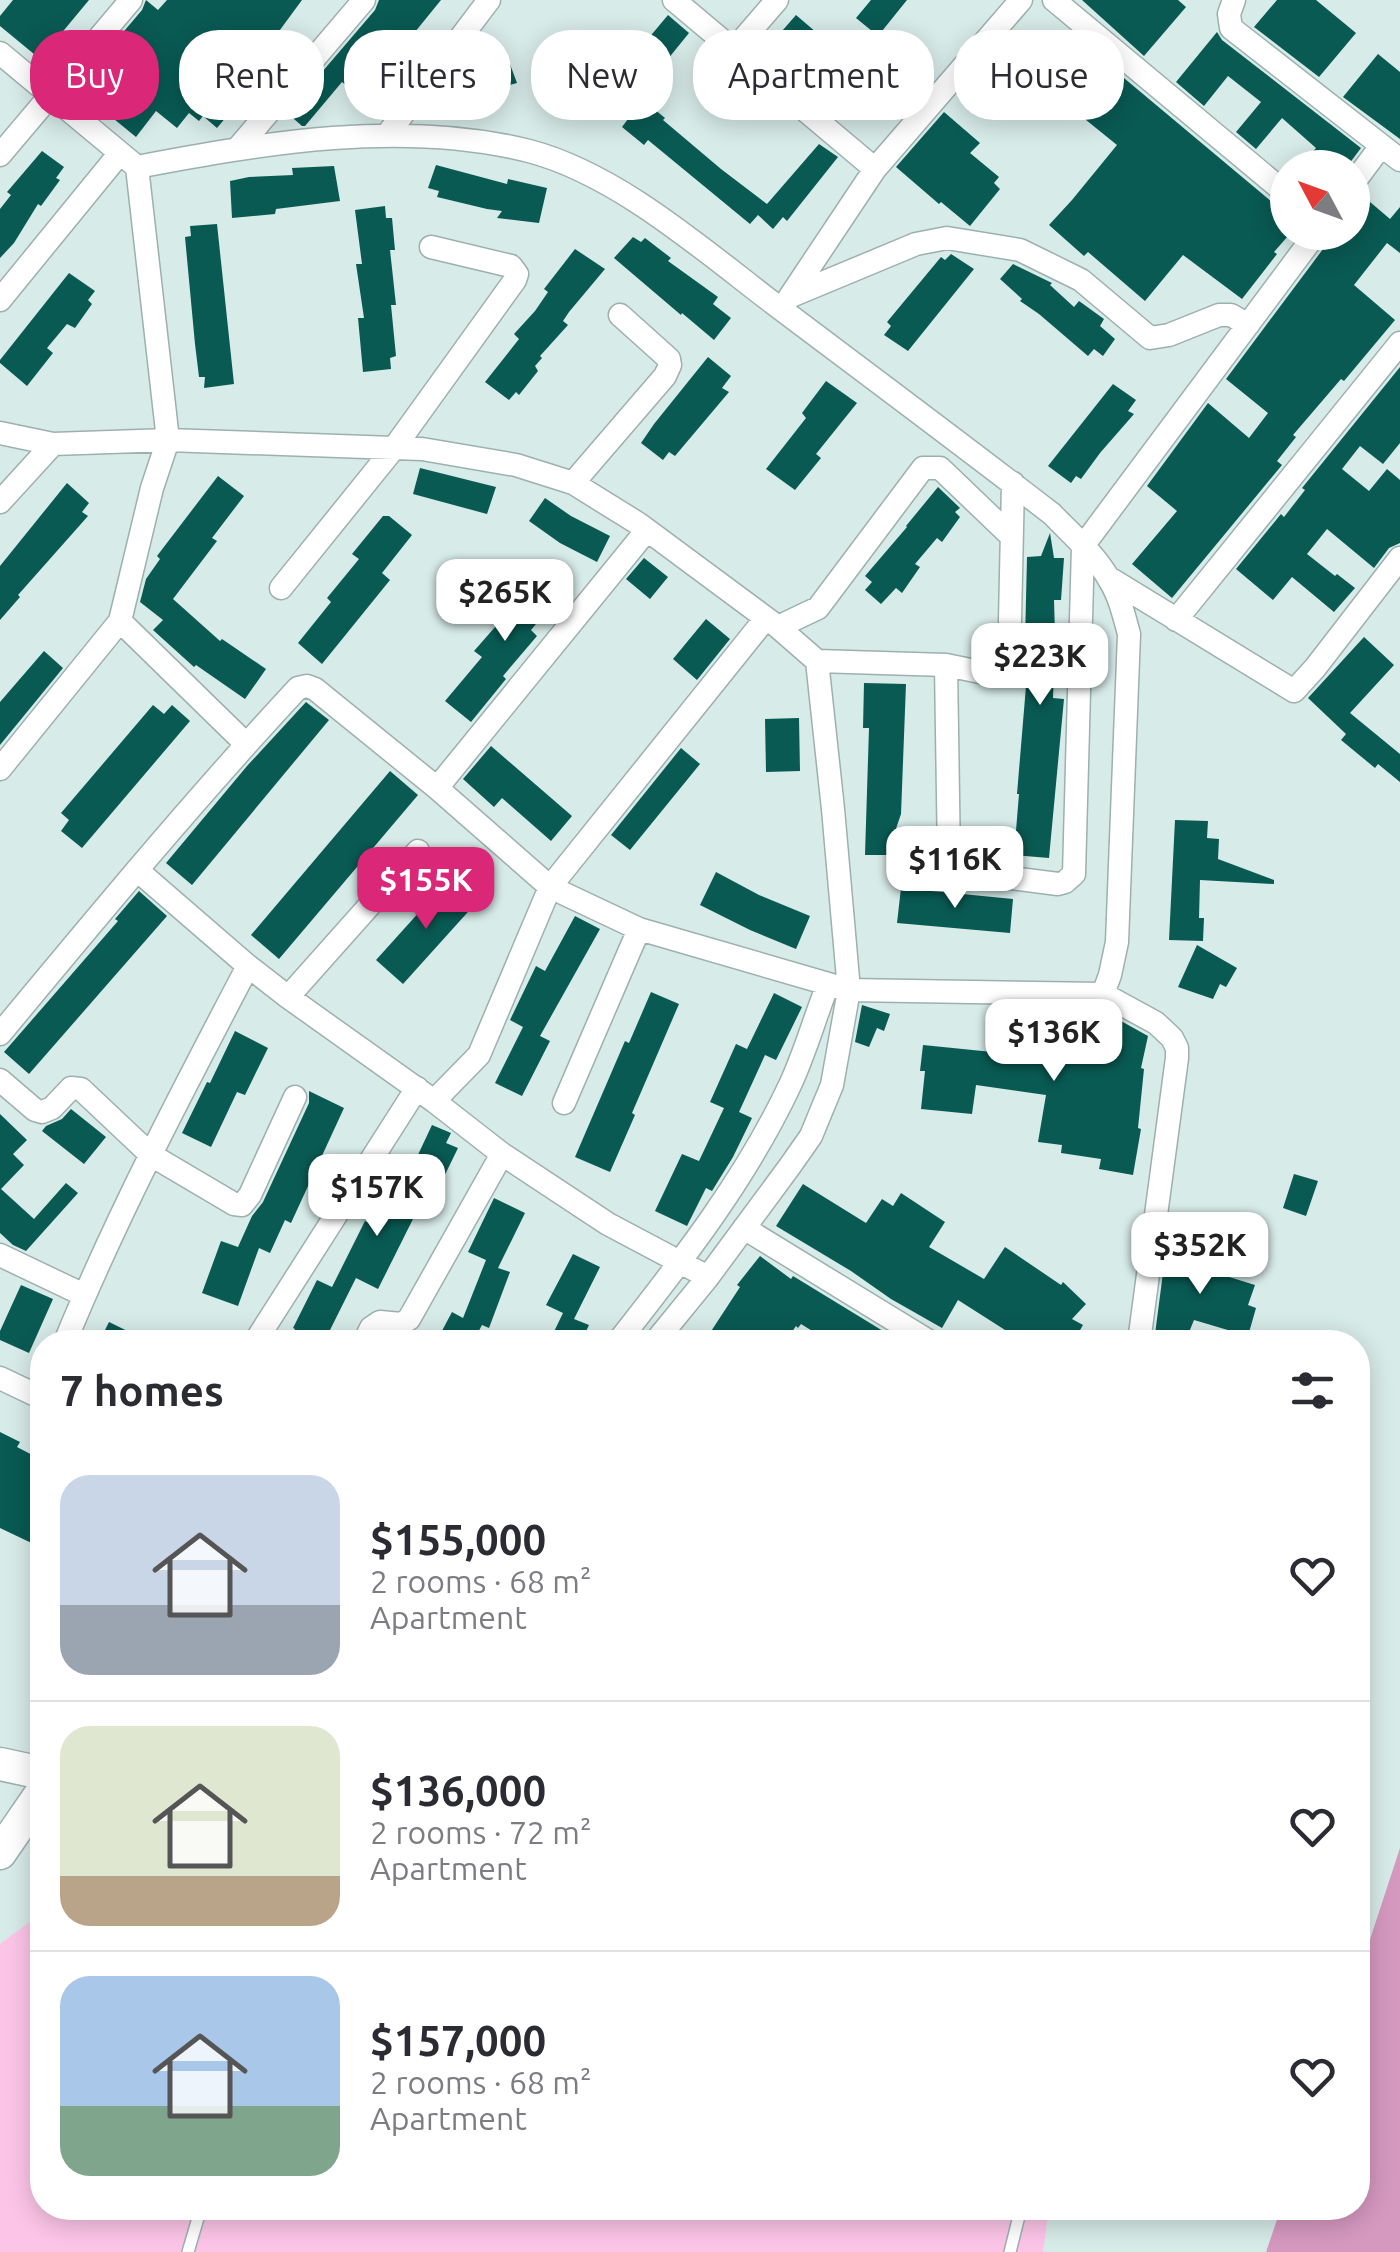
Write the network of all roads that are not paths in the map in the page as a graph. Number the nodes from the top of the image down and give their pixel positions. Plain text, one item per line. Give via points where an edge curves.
1 (131, 0) edge
2 (364, 0) edge
3 (489, 0) edge
4 (674, 0) edge
5 (778, 0) edge
6 (1022, 0) edge
7 (1054, 0) edge
8 (1234, 0) edge
9 (106, 30) edge
10 (710, 30) edge
11 (752, 30) edge
12 (0, 52) edge
13 (30, 76) edge
14 (30, 120) edge
15 (82, 120) edge
16 (817, 120) edge
17 (387, 135) junction
18 (238, 148) junction
19 (1391, 153) edge
20 (0, 155) edge
21 (128, 160) junction
22 (875, 169) junction
23 (1370, 170) edge
24 (1270, 180) edge
25 (431, 247) dead end
26 (1304, 250) edge
27 (0, 300) edge
28 (786, 302) junction
29 (620, 315) dead end
30 (1248, 325) junction
31 (1400, 343) edge
32 (0, 433) edge
33 (168, 440) junction
34 (53, 444) junction
35 (394, 448) junction
36 (574, 483) junction
37 (1013, 483) junction
38 (0, 502) edge
39 (647, 530) junction
40 (1011, 536) junction
41 (1084, 546) junction
42 (1400, 558) edge
43 (1109, 578) junction
44 (281, 588) dead end
45 (818, 608) junction
46 (1176, 620) junction
47 (120, 622) junction
48 (772, 622) junction
49 (812, 656) junction
50 (946, 665) junction
51 (246, 744) junction
52 (0, 769) edge
53 (437, 788) junction
54 (418, 850) dead end
55 (137, 870) junction
56 (550, 886) junction
57 (639, 929) junction
58 (248, 966) junction
59 (838, 987) junction
60 (1103, 994) junction
61 (288, 997) junction
62 (0, 1034) edge
63 (0, 1080) edge
64 (426, 1094) junction
65 (295, 1096) dead end
66 (564, 1103) dead end
67 (502, 1154) junction
68 (150, 1155) junction
69 (744, 1228) junction
70 (0, 1255) edge
71 (680, 1263) junction
72 (708, 1276) junction
73 (84, 1295) junction
74 (70, 1330) edge
75 (262, 1330) edge
76 (370, 1330) edge
77 (627, 1330) edge
78 (664, 1330) edge
79 (893, 1330) edge
80 (1141, 1330) edge
81 (0, 1378) edge
82 (30, 1392) edge
83 (0, 1764) edge
84 (30, 1770) edge
85 (30, 1809) edge
86 (0, 1853) edge
87 (198, 2220) edge
88 (1018, 2220) edge
89 (188, 2252) edge
90 (1010, 2252) edge

1 - 9 street
2 - 18 street
3 - 17 street
4 - 10 street
5 - 11 street
6 - 22 street
7 - 24 street
8 - 19 street via 1231,28
12 - 13 street
14 - 20 street
15 - 21 street
16 - 22 street
17 - 18 street
17 - 28 street via 477,140 579,170
18 - 21 street
19 - 23 street
21 - 27 street
21 - 33 street
22 - 28 street
25 - 35 street via 511,266 517,274
26 - 30 street
28 - 30 street via 916,244 947,238 1020,250 1066,272 1150,338 1219,315
28 - 37 street
29 - 36 street via 670,365
30 - 41 street
31 - 46 street
32 - 34 street
33 - 34 street
33 - 35 street
33 - 47 street
34 - 38 street
35 - 36 street via 516,465
35 - 44 street
36 - 39 street
37 - 40 street
37 - 41 street
39 - 48 street
39 - 53 street
40 - 45 street via 940,468 923,468
40 - 50 street via 1006,672 995,676
41 - 43 street
41 - 50 street via 1074,874 1065,882 963,872 949,861
42 - 46 street via 1294,691
43 - 46 street
43 - 60 street via 1130,634 1117,942
45 - 48 street
45 - 49 street
47 - 51 street
47 - 52 street
48 - 49 street
48 - 56 street
49 - 50 street
49 - 59 street via 834,809
51 - 53 street via 306,686
51 - 55 street
53 - 56 street
54 - 61 street
55 - 58 street
55 - 62 street
56 - 57 street
56 - 64 street via 479,1055
57 - 59 street
57 - 66 street
58 - 61 street
58 - 68 street
59 - 60 street
59 - 69 street via 832,1085 811,1136
59 - 71 street via 752,1157
60 - 80 street via 1156,1022 1172,1038 1178,1058
61 - 64 street
63 - 68 street via 42,1112 71,1088 81,1089
64 - 67 street
64 - 75 street
65 - 68 street via 242,1204
67 - 71 street
67 - 76 street via 409,1318
68 - 73 street
69 - 72 street
69 - 79 street
70 - 73 street
71 - 72 street
71 - 77 street
72 - 78 street
73 - 74 street
81 - 82 street
83 - 84 street
85 - 86 street
87 - 89 lane
88 - 90 lane

